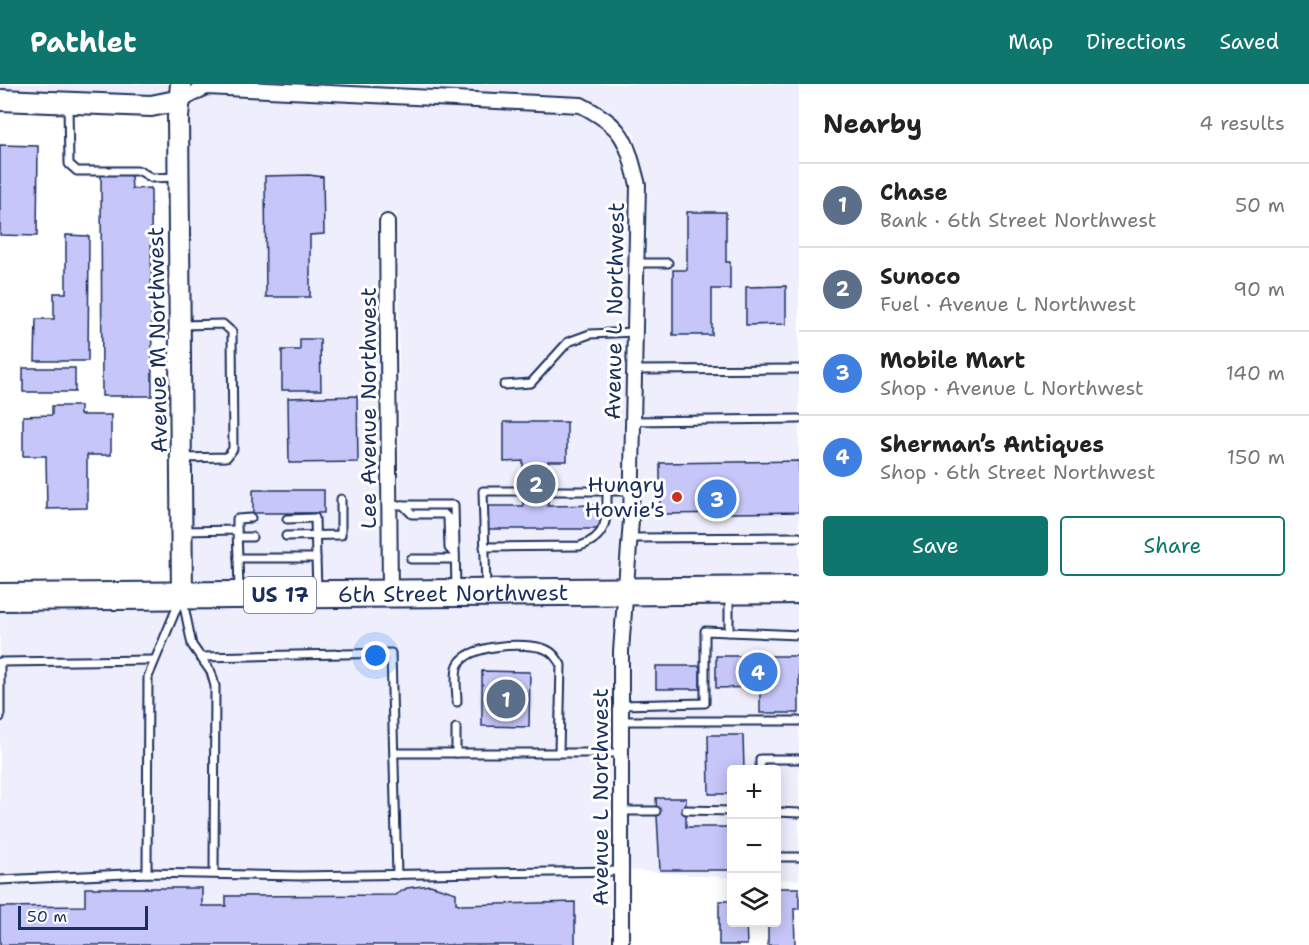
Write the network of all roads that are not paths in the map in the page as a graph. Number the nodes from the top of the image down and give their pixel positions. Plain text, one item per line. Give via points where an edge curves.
1 (181, 92) edge
2 (0, 100) edge
3 (68, 103) junction
4 (179, 177) junction
5 (387, 222) dead end
6 (636, 263) junction
7 (668, 263) dead end
8 (181, 325) junction
9 (635, 332) junction
10 (799, 369) edge
11 (634, 370) junction
12 (504, 385) dead end
13 (799, 419) edge
14 (633, 421) junction
15 (182, 458) junction
16 (523, 491) dead end
17 (548, 491) dead end
18 (632, 491) junction
19 (608, 492) junction
20 (341, 499) dead end
21 (396, 504) junction
22 (251, 518) dead end
23 (287, 519) dead end
24 (182, 531) junction
25 (237, 533) junction
26 (286, 536) dead end
27 (315, 536) junction
28 (252, 537) dead end
29 (799, 537) edge
30 (630, 538) junction
31 (484, 548) junction
32 (455, 557) junction
33 (238, 558) junction
34 (316, 558) junction
35 (411, 559) dead end
36 (799, 590) edge
37 (625, 591) junction
38 (729, 591) junction
39 (456, 593) junction
40 (486, 593) junction
41 (317, 594) junction
42 (390, 594) junction
43 (239, 595) junction
44 (182, 596) junction
45 (0, 597) edge
46 (729, 632) junction
47 (799, 635) edge
48 (200, 657) junction
49 (153, 660) junction
50 (0, 662) edge
51 (457, 702) dead end
52 (621, 705) junction
53 (0, 717) edge
54 (621, 721) junction
55 (799, 721) edge
56 (456, 728) dead end
57 (395, 753) junction
58 (456, 753) junction
59 (559, 753) junction
60 (621, 753) junction
61 (799, 759) edge
62 (760, 765) edge
63 (686, 810) dead end
64 (621, 811) junction
65 (656, 811) dead end
66 (727, 811) edge
67 (781, 812) edge
68 (799, 813) edge
69 (781, 857) edge
70 (799, 857) edge
71 (621, 871) junction
72 (147, 873) junction
73 (214, 873) junction
74 (397, 875) junction
75 (0, 880) edge
76 (621, 945) edge

1 - 3 street via 151,106
1 - 4 street, Avenue M Northwest
1 - 6 street, Avenue L Northwest via 206,87 581,105 603,116 626,140 638,185
2 - 3 street
3 - 4 lane via 69,164 77,171 140,171 152,178
4 - 8 street, Avenue M Northwest
5 - 21 street, Lee Avenue Northwest
6 - 7 lane
6 - 9 street, Avenue L Northwest
8 - 15 street, Avenue M Northwest
8 - 15 lane via 224,324 232,332 233,449 227,457
9 - 11 street, Avenue L Northwest
9 - 12 lane via 590,334 568,342 531,383
10 - 11 lane
11 - 14 street, Avenue L Northwest
13 - 14 lane
14 - 18 street, Avenue L Northwest
15 - 24 street, Avenue M Northwest
16 - 31 lane via 483,491
17 - 19 lane
18 - 19 lane
18 - 30 street, Avenue L Northwest
19 - 31 lane via 607,524 589,543
20 - 27 lane via 340,536
21 - 32 lane via 412,514 444,514 448,518 449,548
21 - 32 lane via 454,505
21 - 42 street, Lee Avenue Northwest
22 - 25 lane via 237,519
23 - 27 lane via 315,518
24 - 25 lane
24 - 44 street, Avenue M Northwest
25 - 28 lane
25 - 33 lane
26 - 27 lane
27 - 34 lane
29 - 30 lane
30 - 37 street, Avenue L Northwest
31 - 40 lane
32 - 35 lane
32 - 39 lane
33 - 34 lane
33 - 43 lane
34 - 41 lane
36 - 38 highway, 6th Street Northwest / US 17
37 - 38 highway, 6th Street Northwest / US 17
37 - 40 highway, 6th Street Northwest / US 17
37 - 52 street, Avenue L Northwest
38 - 46 lane
39 - 40 highway, 6th Street Northwest / US 17
39 - 42 highway, 6th Street Northwest / US 17
41 - 42 highway, 6th Street Northwest / US 17
41 - 43 highway, 6th Street Northwest / US 17
43 - 44 highway, 6th Street Northwest / US 17
44 - 45 highway, 6th Street Northwest / US 17
44 - 48 lane via 192,645
44 - 49 lane
46 - 47 lane
46 - 52 lane via 705,631 705,703
48 - 57 lane via 391,653
48 - 73 lane via 215,686
49 - 50 lane
49 - 72 lane via 147,696
50 - 53 lane
51 - 59 lane via 457,666 464,658 484,647 546,649 561,665
52 - 54 street, Avenue L Northwest
54 - 55 lane
54 - 60 street, Avenue L Northwest
56 - 58 lane
57 - 58 lane
57 - 74 lane
58 - 59 lane
59 - 60 lane
60 - 64 street, Avenue L Northwest
61 - 62 lane via 760,759
63 - 66 lane
64 - 65 lane
64 - 71 street, Avenue L Northwest
67 - 68 lane
69 - 70 lane
71 - 74 lane
71 - 76 street, Avenue L Northwest
72 - 73 lane
72 - 75 lane
73 - 74 lane

